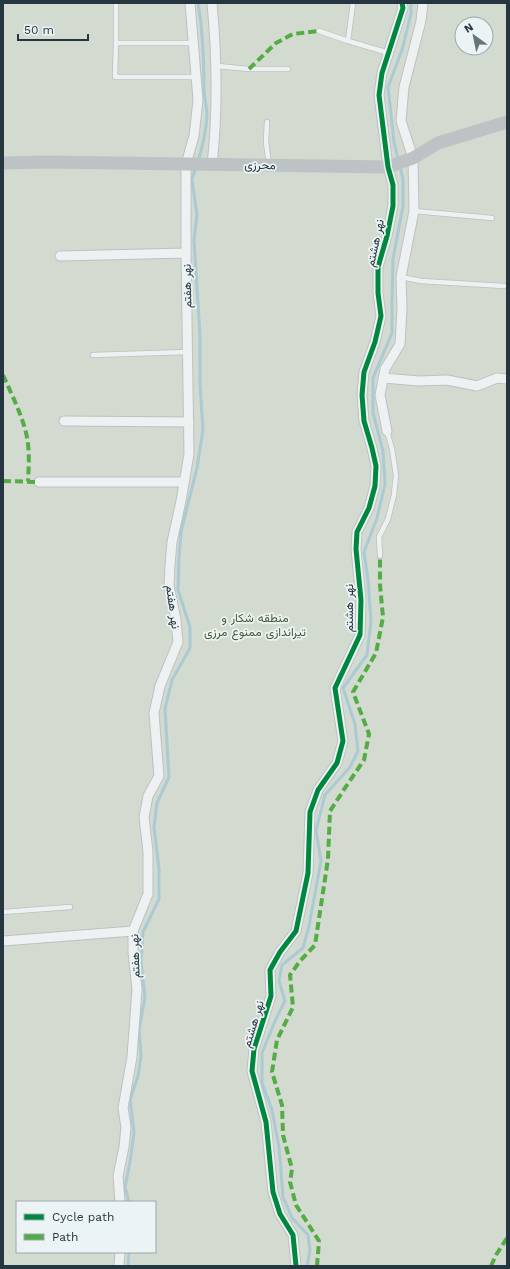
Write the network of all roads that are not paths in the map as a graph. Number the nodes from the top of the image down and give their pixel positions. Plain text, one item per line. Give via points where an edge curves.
1 (116, 3) edge
2 (190, 3) edge
3 (212, 3) edge
4 (353, 3) edge
5 (402, 3) edge
6 (423, 3) edge
7 (319, 31) dead end
8 (348, 41) junction
9 (116, 43) junction
10 (194, 43) junction
11 (389, 53) junction
12 (216, 66) junction
13 (288, 69) dead end
14 (196, 77) junction
15 (267, 122) dead end
16 (507, 122) edge
17 (3, 163) edge
18 (400, 163) junction
19 (198, 164) junction
20 (269, 166) junction
21 (414, 211) junction
22 (492, 218) dead end
23 (186, 253) junction
24 (60, 256) dead end
25 (401, 277) junction
26 (504, 286) dead end
27 (188, 352) junction
28 (93, 355) dead end
29 (383, 378) junction
30 (507, 379) edge
31 (64, 421) dead end
32 (189, 422) junction
33 (387, 431) joint
34 (39, 482) dead end
35 (184, 482) junction
36 (380, 556) dead end
37 (70, 908) dead end
38 (3, 912) edge
39 (133, 932) junction
40 (3, 941) edge
41 (120, 1201) edge
42 (120, 1253) edge
43 (119, 1266) edge
44 (296, 1266) edge

1 - 9 lane
2 - 10 street, نهر هفتم
3 - 12 street
4 - 8 lane
5 - 11 street, نهر هشتم via 403,8
6 - 18 street via 421,21 404,87
7 - 8 lane
8 - 11 lane
9 - 10 lane
9 - 14 lane via 116,76
10 - 14 street, نهر هفتم
11 - 18 street, نهر هشتم via 382,72 379,95
12 - 13 lane
12 - 19 street via 215,135
14 - 19 street, نهر هفتم via 198,100 194,136
15 - 20 lane
16 - 18 street via 438,143
17 - 19 street, محرزی
18 - 20 street, محرزی
18 - 21 street
18 - 44 street, نهر هشتم via 393,184 393,206 378,267 381,316 364,372 364,421 376,466 375,486 369,508 357,532 361,600 360,635 335,688 343,741 337,763 318,790 310,812 308,873 296,931 270,970 272,996 254,1049 252,1071 266,1122 273,1192 280,1214 293,1234
19 - 20 street, محرزی
19 - 23 street, نهر هفتم
21 - 22 lane
21 - 25 street
23 - 24 street
23 - 27 street, نهر هفتم
25 - 26 lane via 421,281
25 - 29 street via 400,344 385,369
27 - 28 lane
27 - 32 street, نهر هفتم
29 - 30 street via 419,382 447,380 477,386 497,378
29 - 33 street via 380,395
31 - 32 street
32 - 35 street, نهر هفتم via 189,454
33 - 36 lane via 396,475 388,519 379,537
34 - 35 street
35 - 39 street, نهر هفتم via 172,542 169,586 178,642 160,686 154,713 159,776 148,796 144,817 148,852 148,894
37 - 38 lane
39 - 40 street
39 - 41 street, نهر هفتم via 136,988 132,1057 122,1108 126,1127 118,1176
42 - 43 street

